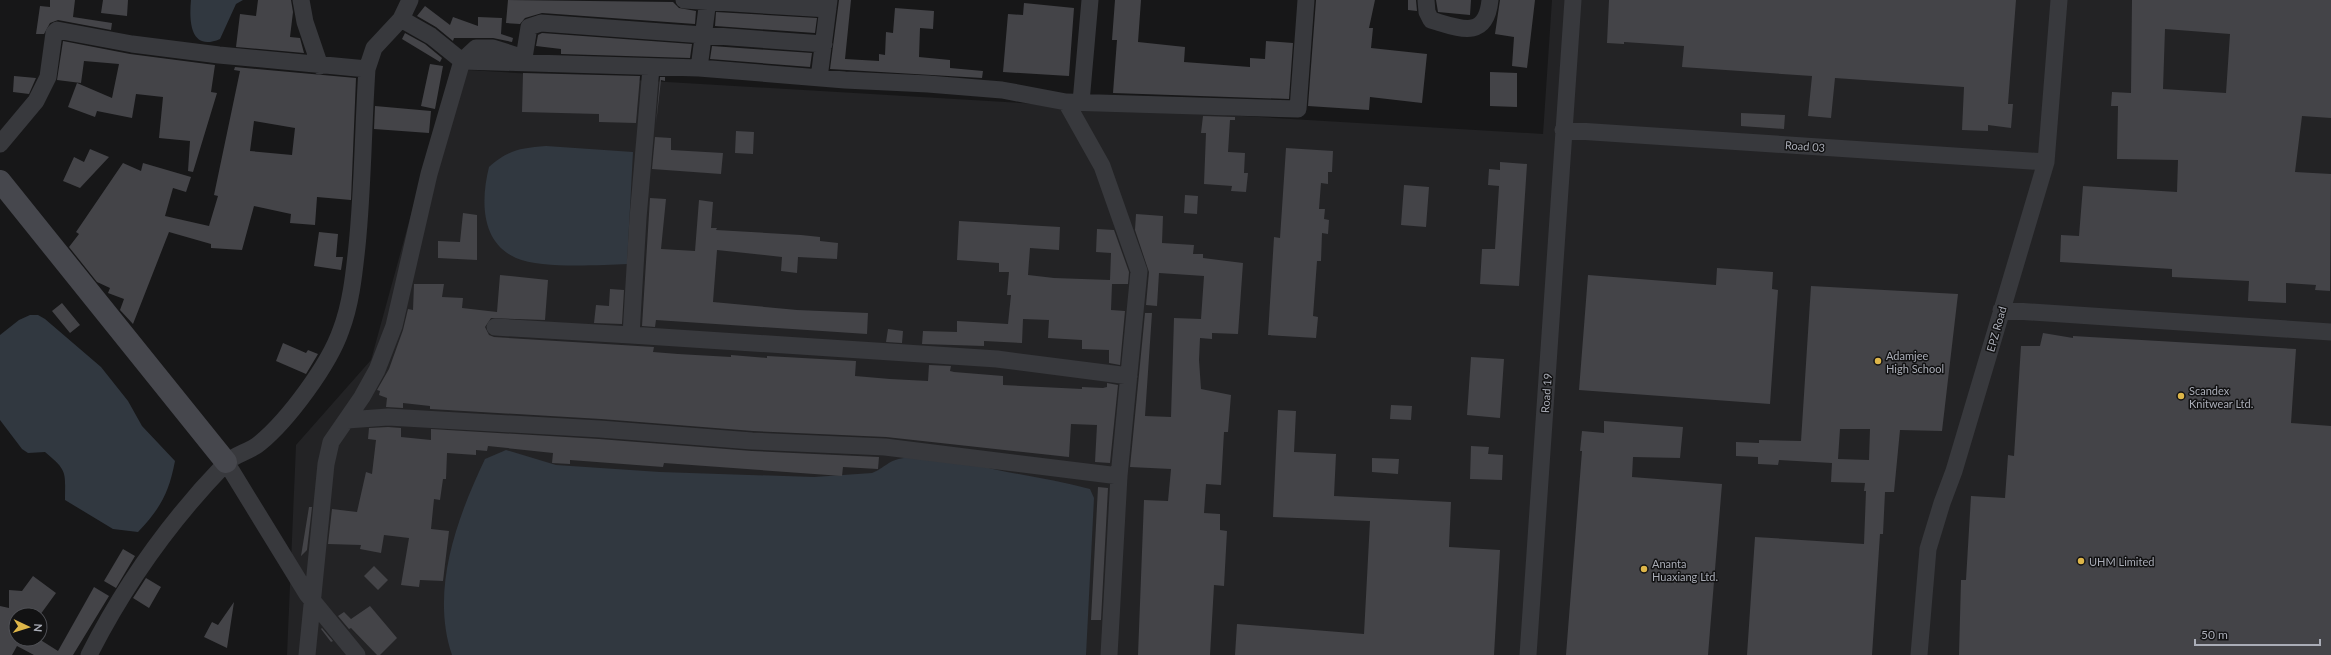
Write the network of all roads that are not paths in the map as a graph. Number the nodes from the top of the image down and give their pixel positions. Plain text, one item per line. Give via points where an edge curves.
1 (301, 0) edge
2 (410, 0) edge
3 (684, 0) edge
4 (1090, 0) edge
5 (1306, 0) edge
6 (1426, 0) edge
7 (1490, 0) edge
8 (1572, 0) edge
9 (2059, 0) edge
10 (708, 1) edge
11 (829, 5) edge
12 (401, 19) junction
13 (704, 36) junction
14 (824, 44) junction
15 (462, 61) junction
16 (320, 66) junction
17 (651, 68) junction
18 (699, 68) junction
19 (367, 69) junction
20 (819, 78) junction
21 (1073, 102) junction
22 (1563, 130) junction
23 (0, 144) edge
24 (2046, 162) junction
25 (0, 181) edge
26 (2001, 310) junction
27 (495, 327) dead end
28 (2331, 332) edge
29 (631, 335) junction
30 (1129, 376) junction
31 (347, 420) junction
32 (226, 462) junction
33 (1119, 476) junction
34 (312, 599) junction
35 (89, 655) edge
36 (307, 655) edge
37 (357, 655) edge
38 (1109, 655) edge
39 (1528, 655) edge
40 (1919, 655) edge

1 - 16 street via 305,22
2 - 12 street
3 - 10 street
4 - 21 street
5 - 21 street via 1298,109
6 - 7 street via 1431,20 1473,29 1483,24 1486,19
8 - 22 street, Road 19
9 - 24 street, EPZ Road
10 - 11 street
10 - 13 street
11 - 14 street
12 - 15 street via 431,36
12 - 19 street via 374,48
13 - 14 street
13 - 15 street via 541,23 529,27 524,58 493,48 476,48
13 - 18 street
14 - 20 street
15 - 17 street
15 - 31 street via 429,174 394,326 377,370
16 - 19 street
16 - 23 street via 140,45 57,30 54,33 48,77 36,102
17 - 18 street
17 - 29 street
18 - 20 street
19 - 32 street via 360,215 351,291 341,331 318,374 288,414 260,444
20 - 21 street via 1002,90
21 - 30 street via 1102,166 1139,271
22 - 24 street, Road 03
22 - 39 street, Road 19
24 - 26 street, EPZ Road
25 - 32 street
26 - 28 street
26 - 40 street, EPZ Road via 1954,471 1928,549
27 - 29 street
29 - 30 street via 997,359
30 - 33 street
31 - 33 street via 388,417 752,441 885,447
31 - 34 street via 331,442 326,464
32 - 34 street
32 - 35 street via 166,531 134,576
33 - 38 street
34 - 36 street
34 - 37 street

